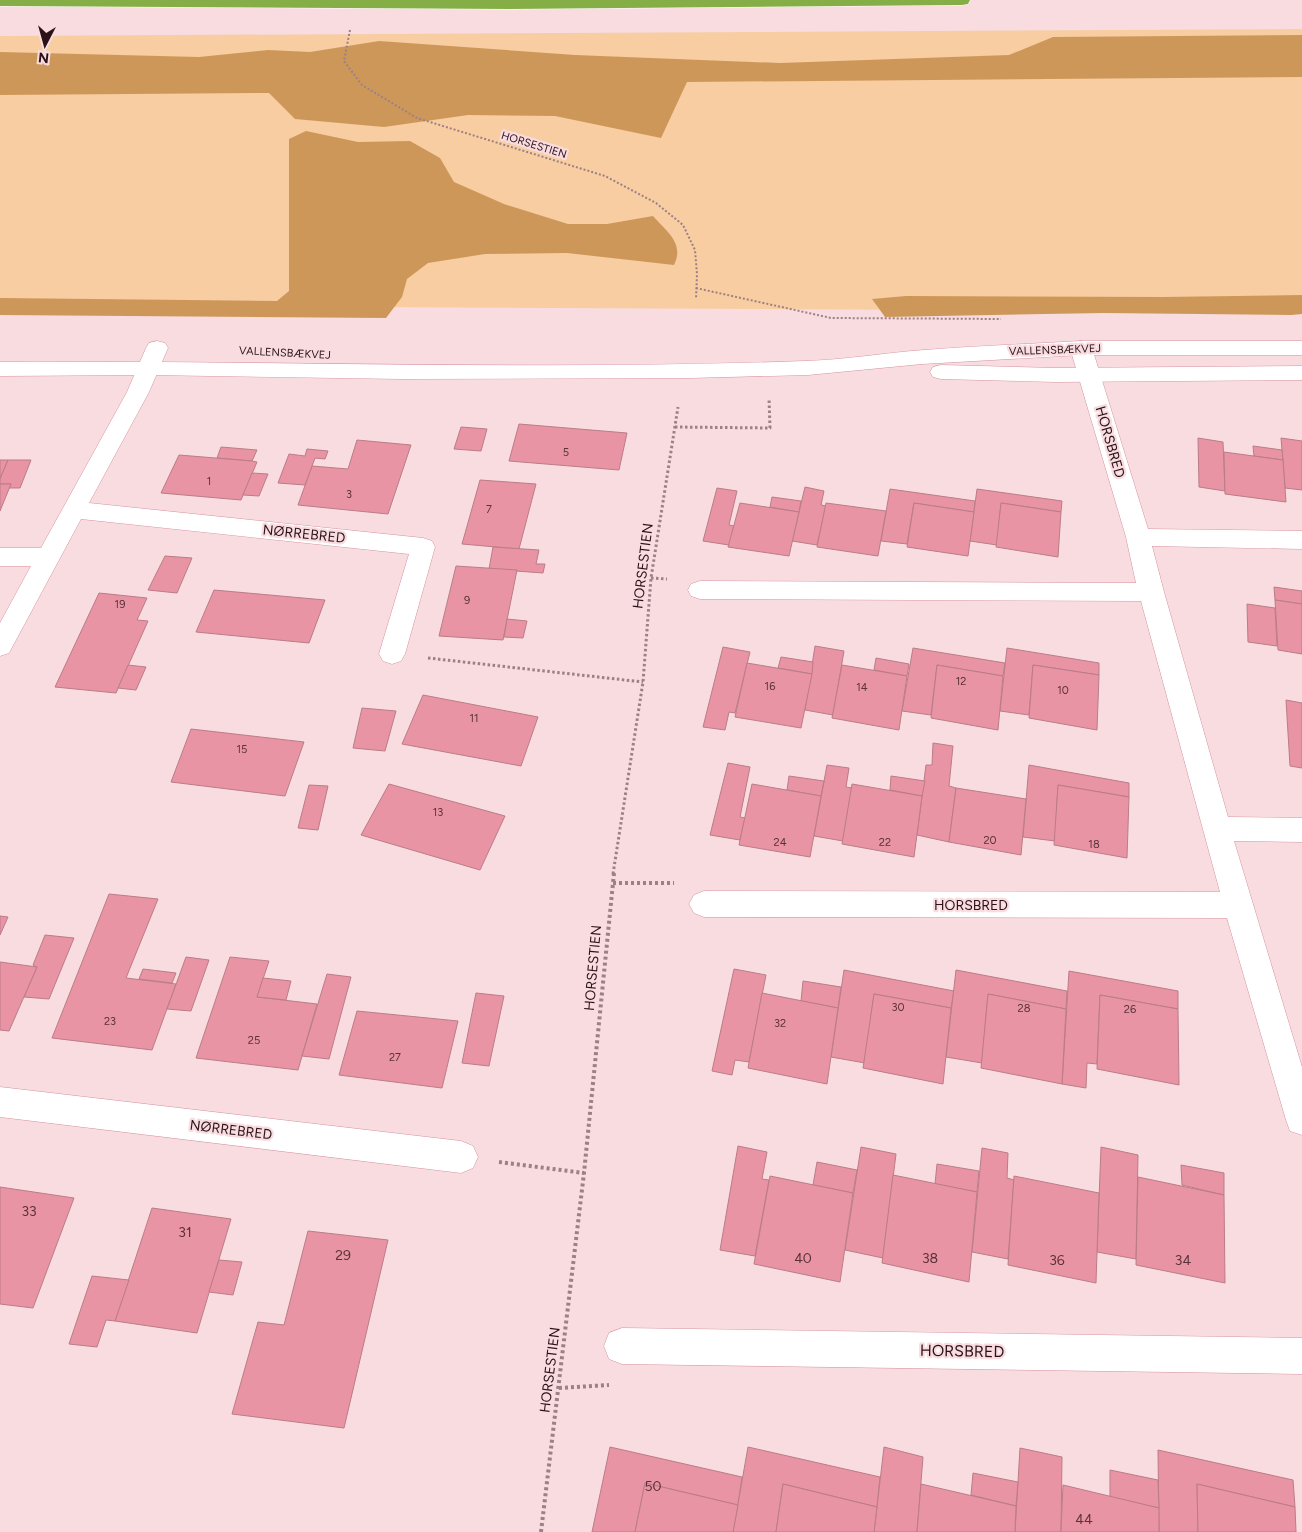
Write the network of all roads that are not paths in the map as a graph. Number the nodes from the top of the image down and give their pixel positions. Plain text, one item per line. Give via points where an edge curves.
1 (962, 0) edge
2 (0, 1) edge
3 (510, 4) junction
4 (70, 18) dead end
5 (1081, 348) junction
6 (1302, 348) edge
7 (0, 356) edge
8 (153, 358) junction
9 (808, 368) junction
10 (0, 369) edge
11 (1302, 373) edge
12 (1090, 375) junction
13 (74, 510) junction
14 (1138, 537) junction
15 (1302, 540) edge
16 (0, 557) edge
17 (48, 557) junction
18 (700, 590) dead end
19 (1151, 592) junction
20 (0, 646) edge
21 (392, 654) road end
22 (1218, 830) junction
23 (1302, 830) edge
24 (704, 904) road end
25 (1238, 905) junction
26 (0, 1102) edge
27 (1302, 1120) edge
28 (461, 1157) road end
29 (622, 1346) dead end
30 (1302, 1356) edge

1 - 3 highway
2 - 3 highway
3 - 4 highway
5 - 6 street, VALLENSBÆKVEJ
5 - 9 street, VALLENSBÆKVEJ via 922,357
5 - 12 street, HORSBRED
7 - 8 street, VALLENSBÆKVEJ
8 - 9 street, VALLENSBÆKVEJ via 402,372
8 - 10 street, VALLENSBÆKVEJ
8 - 13 street
9 - 12 street, VALLENSBÆKVEJ
11 - 12 street, VALLENSBÆKVEJ
12 - 14 street, HORSBRED
13 - 17 street
13 - 21 street, NØRREBRED via 423,547
14 - 15 street
14 - 19 street, HORSBRED
16 - 17 street
17 - 20 street
18 - 19 street
19 - 22 street, HORSBRED
22 - 23 street
22 - 25 street, HORSBRED
24 - 25 street, HORSBRED
25 - 27 street, HORSBRED
26 - 28 street, NØRREBRED
29 - 30 street, HORSBRED

